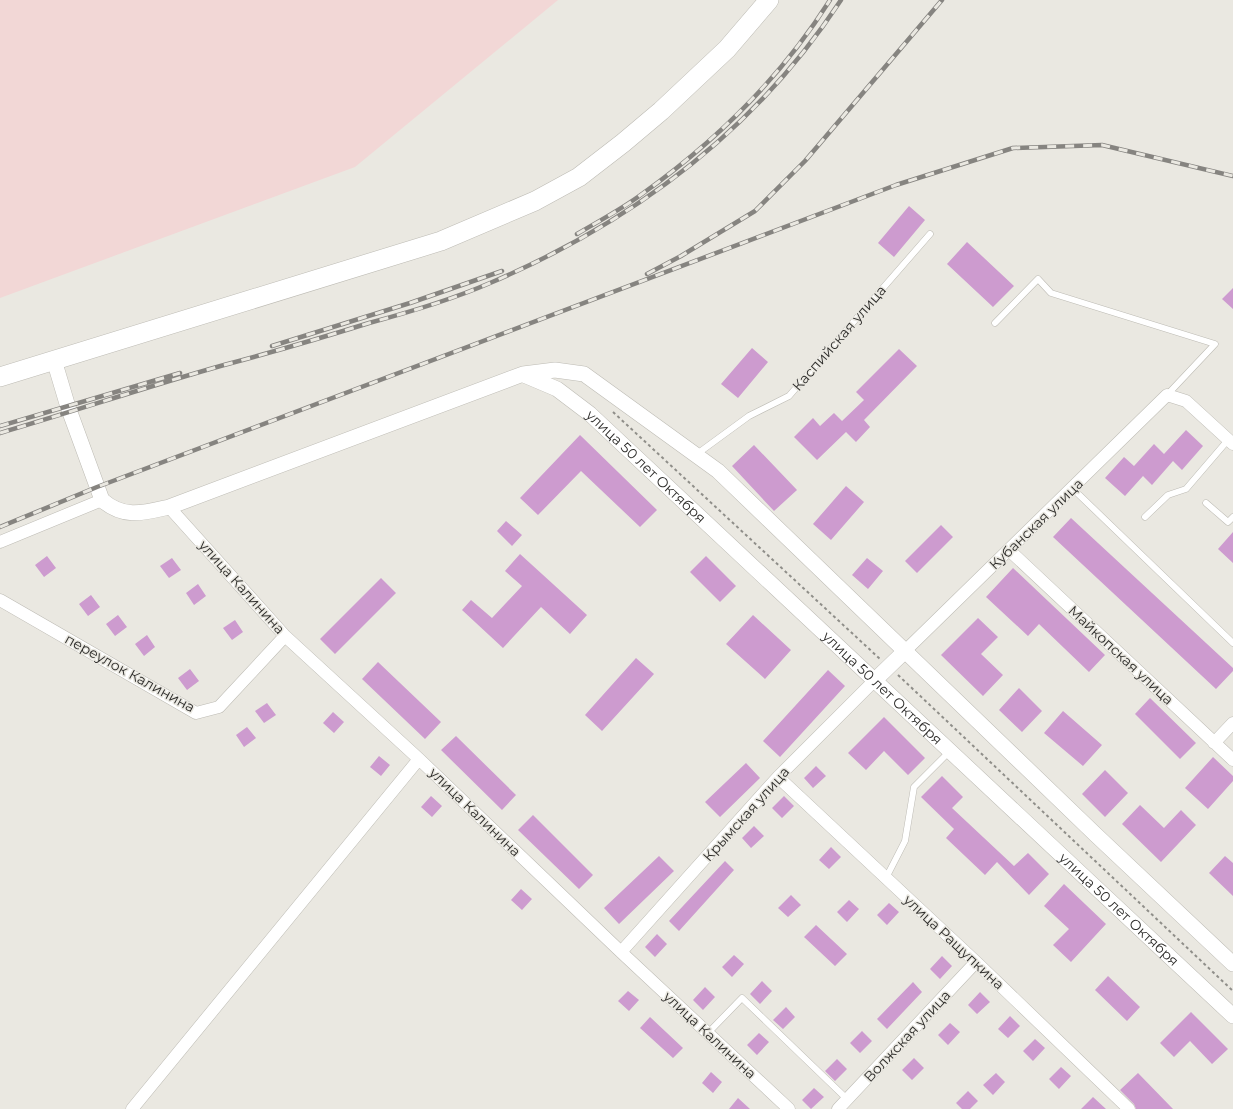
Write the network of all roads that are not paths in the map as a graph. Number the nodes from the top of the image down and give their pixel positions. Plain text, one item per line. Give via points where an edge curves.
1 (769, 0) edge
2 (930, 234) dead end
3 (995, 323) dead end
4 (54, 360) junction
5 (523, 374) junction
6 (0, 378) edge
7 (1167, 395) junction
8 (1231, 442) edge
9 (697, 454) junction
10 (1072, 488) junction
11 (102, 500) junction
12 (1206, 503) dead end
13 (169, 507) junction
14 (1145, 517) dead end
15 (1233, 517) edge
16 (0, 542) edge
17 (1009, 550) junction
18 (0, 600) edge
19 (285, 636) junction
20 (1233, 642) edge
21 (904, 652) junction
22 (875, 680) junction
23 (1233, 723) edge
24 (1214, 743) junction
25 (950, 751) junction
26 (419, 759) junction
27 (1233, 760) edge
28 (778, 777) junction
29 (886, 878) junction
30 (621, 952) junction
31 (976, 962) junction
32 (1233, 964) edge
33 (1233, 1016) edge
34 (708, 1033) junction
35 (847, 1099) junction
36 (132, 1109) edge
37 (790, 1109) edge
38 (838, 1109) edge
39 (1129, 1109) edge

1 - 4 main road via 727,49 623,144 579,177 535,201 441,241
2 - 9 lane, Каспийская улица via 789,396 749,416
3 - 7 lane via 1038,279 1051,292 1215,344
4 - 6 main road
4 - 11 street
5 - 9 street via 555,370 584,374
5 - 13 street
5 - 22 street, улица 50 лет Октября via 557,389 590,414
7 - 8 street via 1186,401
7 - 10 street, Кубанская улица
8 - 14 lane via 1186,489 1168,495
9 - 21 street via 718,471
10 - 17 street, Кубанская улица
10 - 20 lane
11 - 13 street via 112,509 126,513 145,513
11 - 16 street
12 - 15 lane via 1228,522
13 - 19 street, улица Калинина
17 - 21 street, Кубанская улица
17 - 24 street, Майкопская улица
18 - 19 street, переулок Калинина via 196,713 219,707
19 - 26 street, улица Калинина
21 - 22 street
21 - 32 street
22 - 25 street, улица 50 лет Октября
22 - 28 street, Крымская улица
23 - 24 street
24 - 27 street, Майкопская улица
25 - 29 lane via 914,787 905,841
25 - 33 street, улица 50 лет Октября
26 - 30 street, улица Калинина
26 - 36 street
28 - 29 street, улица Ращупкина
28 - 30 street, Крымская улица
29 - 31 street, улица Ращупкина
30 - 34 street, улица Калинина
31 - 35 street, Волжская улица
31 - 39 street, улица Ращупкина
34 - 35 lane via 742,998
34 - 37 street, улица Калинина
35 - 38 street, Волжская улица

